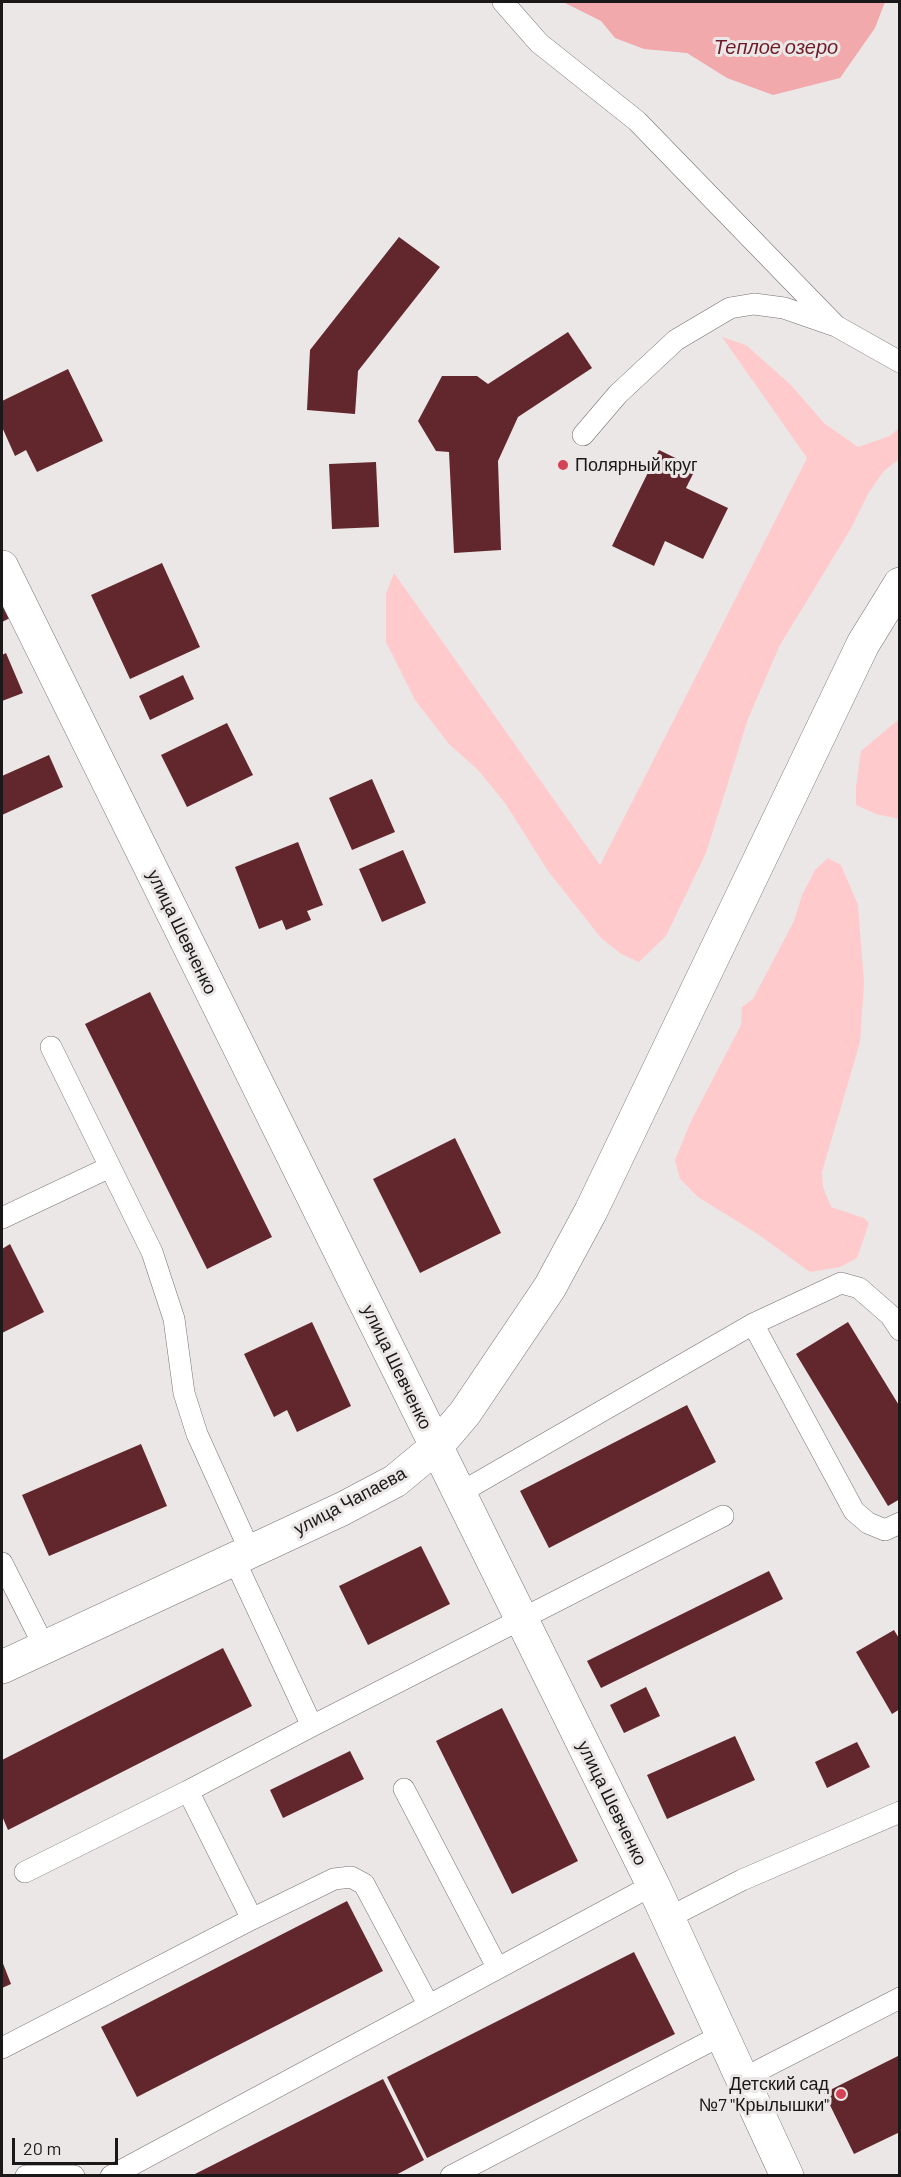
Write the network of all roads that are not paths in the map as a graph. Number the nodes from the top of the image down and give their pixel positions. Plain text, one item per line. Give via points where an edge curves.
1 (503, 2) edge
2 (836, 326) junction
3 (900, 362) edge
4 (583, 435) dead end
5 (2, 567) edge
6 (900, 584) edge
7 (51, 1047) dead end
8 (110, 1167) junction
9 (2, 1218) edge
10 (753, 1323) junction
11 (900, 1330) edge
12 (436, 1447) junction
13 (458, 1494) junction
14 (723, 1516) dead end
15 (900, 1523) edge
16 (242, 1555) junction
17 (2, 1563) edge
18 (521, 1621) junction
19 (44, 1646) junction
20 (2, 1666) edge
21 (312, 1726) junction
22 (404, 1789) dead end
23 (188, 1791) junction
24 (900, 1812) edge
25 (25, 1872) dead end
26 (653, 1885) junction
27 (668, 1918) junction
28 (252, 1919) junction
29 (497, 1967) junction
30 (900, 1998) edge
31 (428, 2004) junction
32 (722, 2035) junction
33 (2, 2048) edge
34 (742, 2079) junction
35 (786, 2173) edge
36 (26, 2175) edge
37 (74, 2175) edge
38 (111, 2175) edge
39 (451, 2175) edge

1 - 2 lane via 539,43 637,121
2 - 3 lane
2 - 4 lane via 784,308 754,304 730,308 676,340 618,394
5 - 12 street, улица Шевченко
6 - 12 street, улица Чапаева via 863,644 591,1211 550,1287 489,1382
7 - 8 lane
8 - 9 lane
8 - 16 lane via 164,1284 174,1319 184,1393
10 - 11 lane via 842,1283 859,1288 890,1315
10 - 13 lane
10 - 15 lane via 854,1510 868,1523 885,1530
12 - 13 street, улица Шевченко
12 - 16 street, улица Чапаева via 395,1481
13 - 18 street, улица Шевченко
14 - 18 lane
16 - 19 street, улица Чапаева
16 - 21 lane
17 - 19 lane
18 - 21 lane
18 - 26 street, улица Шевченко
19 - 20 street, улица Чапаева
21 - 23 lane
22 - 29 lane
23 - 25 lane
23 - 28 lane
24 - 27 lane via 742,1880
26 - 27 street, улица Шевченко
26 - 29 lane
27 - 32 street, улица Шевченко
28 - 31 lane via 334,1879 351,1877 364,1884
28 - 33 lane
29 - 31 lane
30 - 34 lane
31 - 38 lane
32 - 34 street, улица Шевченко
32 - 39 lane
34 - 35 street, улица Шевченко
36 - 37 lane

